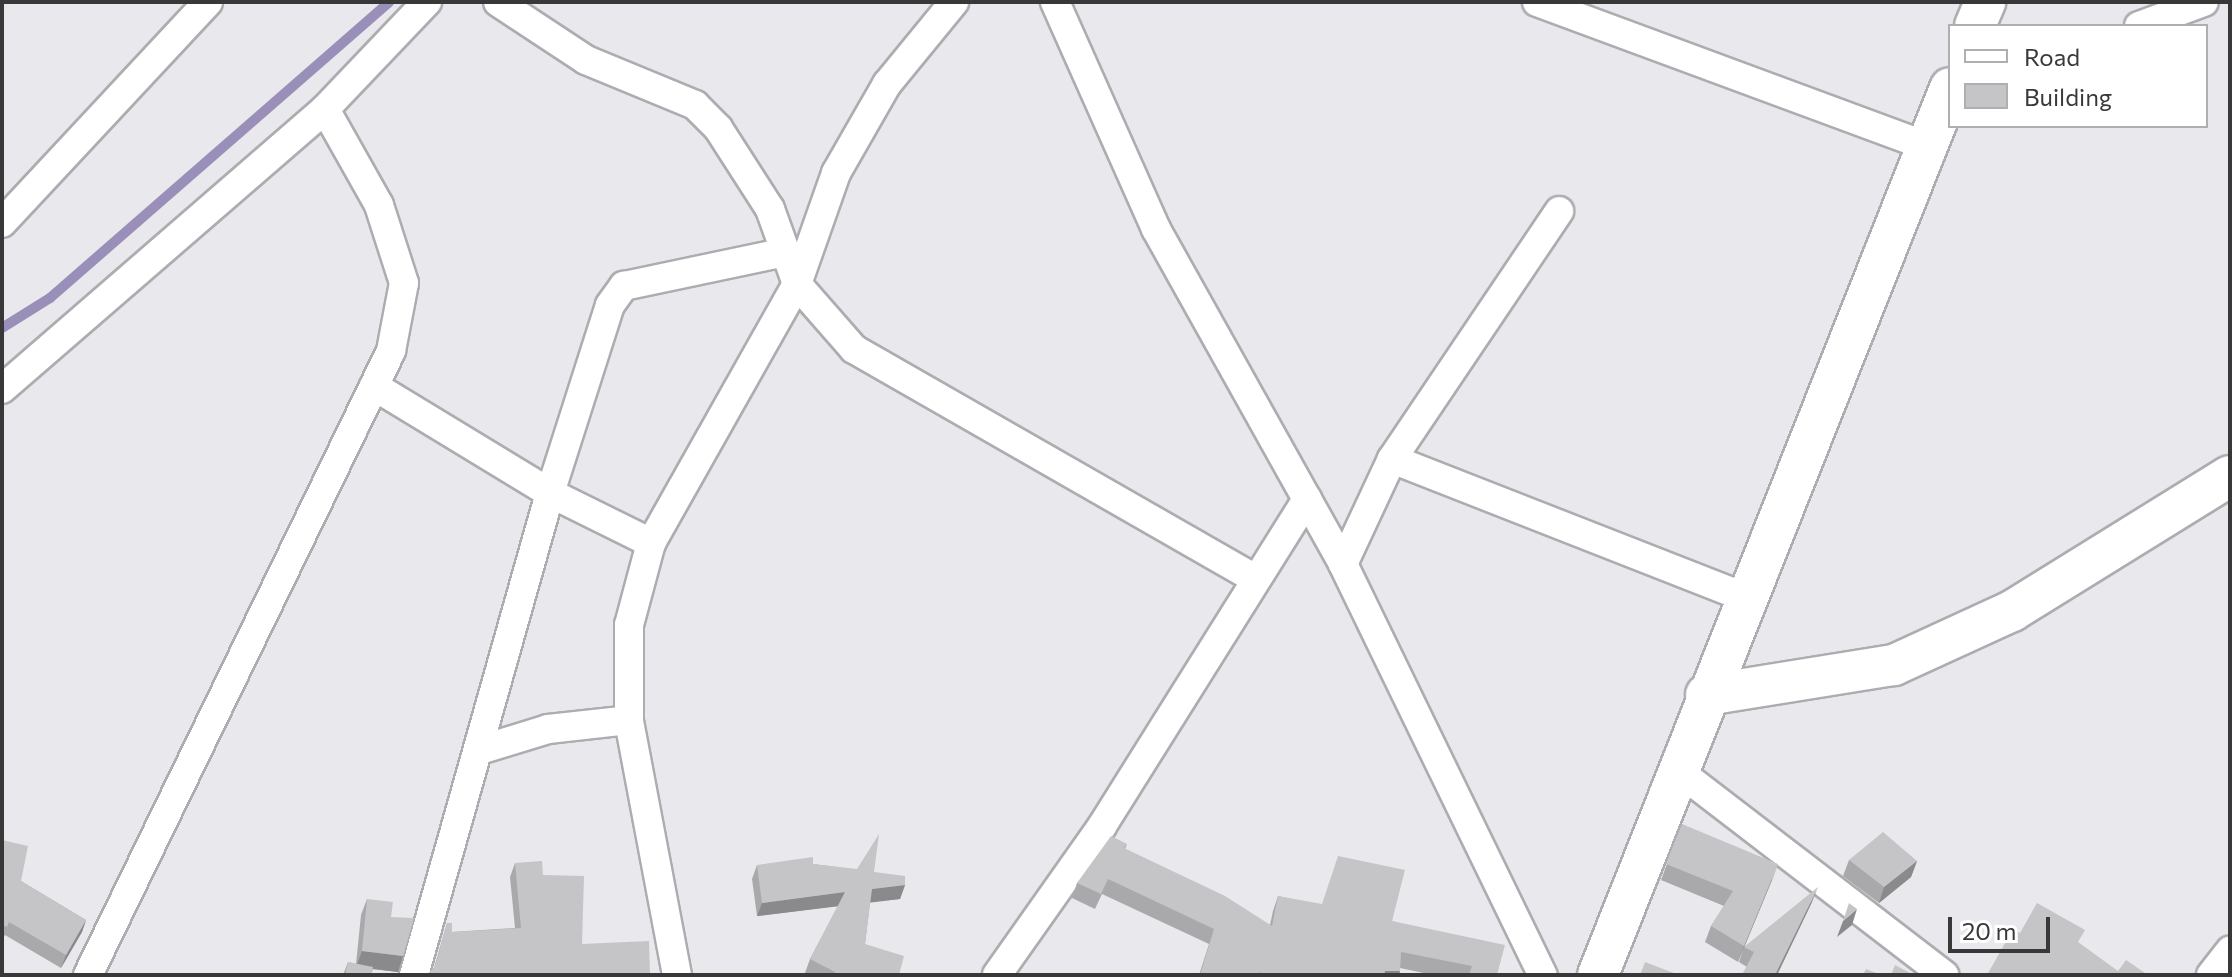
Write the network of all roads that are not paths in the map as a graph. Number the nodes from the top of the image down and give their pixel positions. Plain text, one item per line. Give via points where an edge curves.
1 (208, 2) edge
2 (427, 2) edge
3 (498, 2) edge
4 (954, 2) edge
5 (1055, 2) edge
6 (1537, 2) edge
7 (1985, 2) edge
8 (2204, 2) edge
9 (1976, 24) edge
10 (2144, 24) edge
11 (1948, 93) edge
12 (325, 109) junction
13 (1927, 146) junction
14 (1559, 211) dead end
15 (2, 223) edge
16 (785, 252) junction
17 (797, 284) junction
18 (374, 386) junction
19 (2, 389) edge
20 (1392, 459) junction
21 (2230, 476) edge
22 (550, 493) junction
23 (1307, 499) junction
24 (651, 543) junction
25 (1343, 564) junction
26 (1255, 579) junction
27 (1746, 598) junction
28 (1706, 695) junction
29 (629, 720) junction
30 (480, 750) junction
31 (1677, 770) junction
32 (2230, 951) edge
33 (88, 975) edge
34 (414, 975) edge
35 (677, 975) edge
36 (997, 975) edge
37 (1543, 975) edge
38 (1598, 975) edge
39 (1944, 975) edge
40 (2211, 975) edge

1 - 15 street
2 - 12 street
3 - 16 street via 586,60 695,105 718,128 770,209
4 - 17 street via 887,84 836,173
5 - 23 street via 1156,229
6 - 13 street
7 - 9 street
8 - 10 street
11 - 13 street
12 - 18 street via 379,205 404,283 391,351
12 - 19 street
13 - 27 street
14 - 20 street
16 - 17 street
16 - 22 street via 624,286 610,305
17 - 24 street
17 - 26 street via 854,349
18 - 22 street
18 - 33 street
20 - 25 street
20 - 27 street
21 - 28 street via 2012,611 1894,665
22 - 24 street
22 - 30 street
23 - 25 street
23 - 26 street
24 - 29 street via 629,625
25 - 37 street
26 - 36 street via 1102,826
27 - 28 street
28 - 31 street
29 - 30 street via 548,729
29 - 35 street
30 - 34 street
31 - 38 street
31 - 39 street
32 - 40 street

